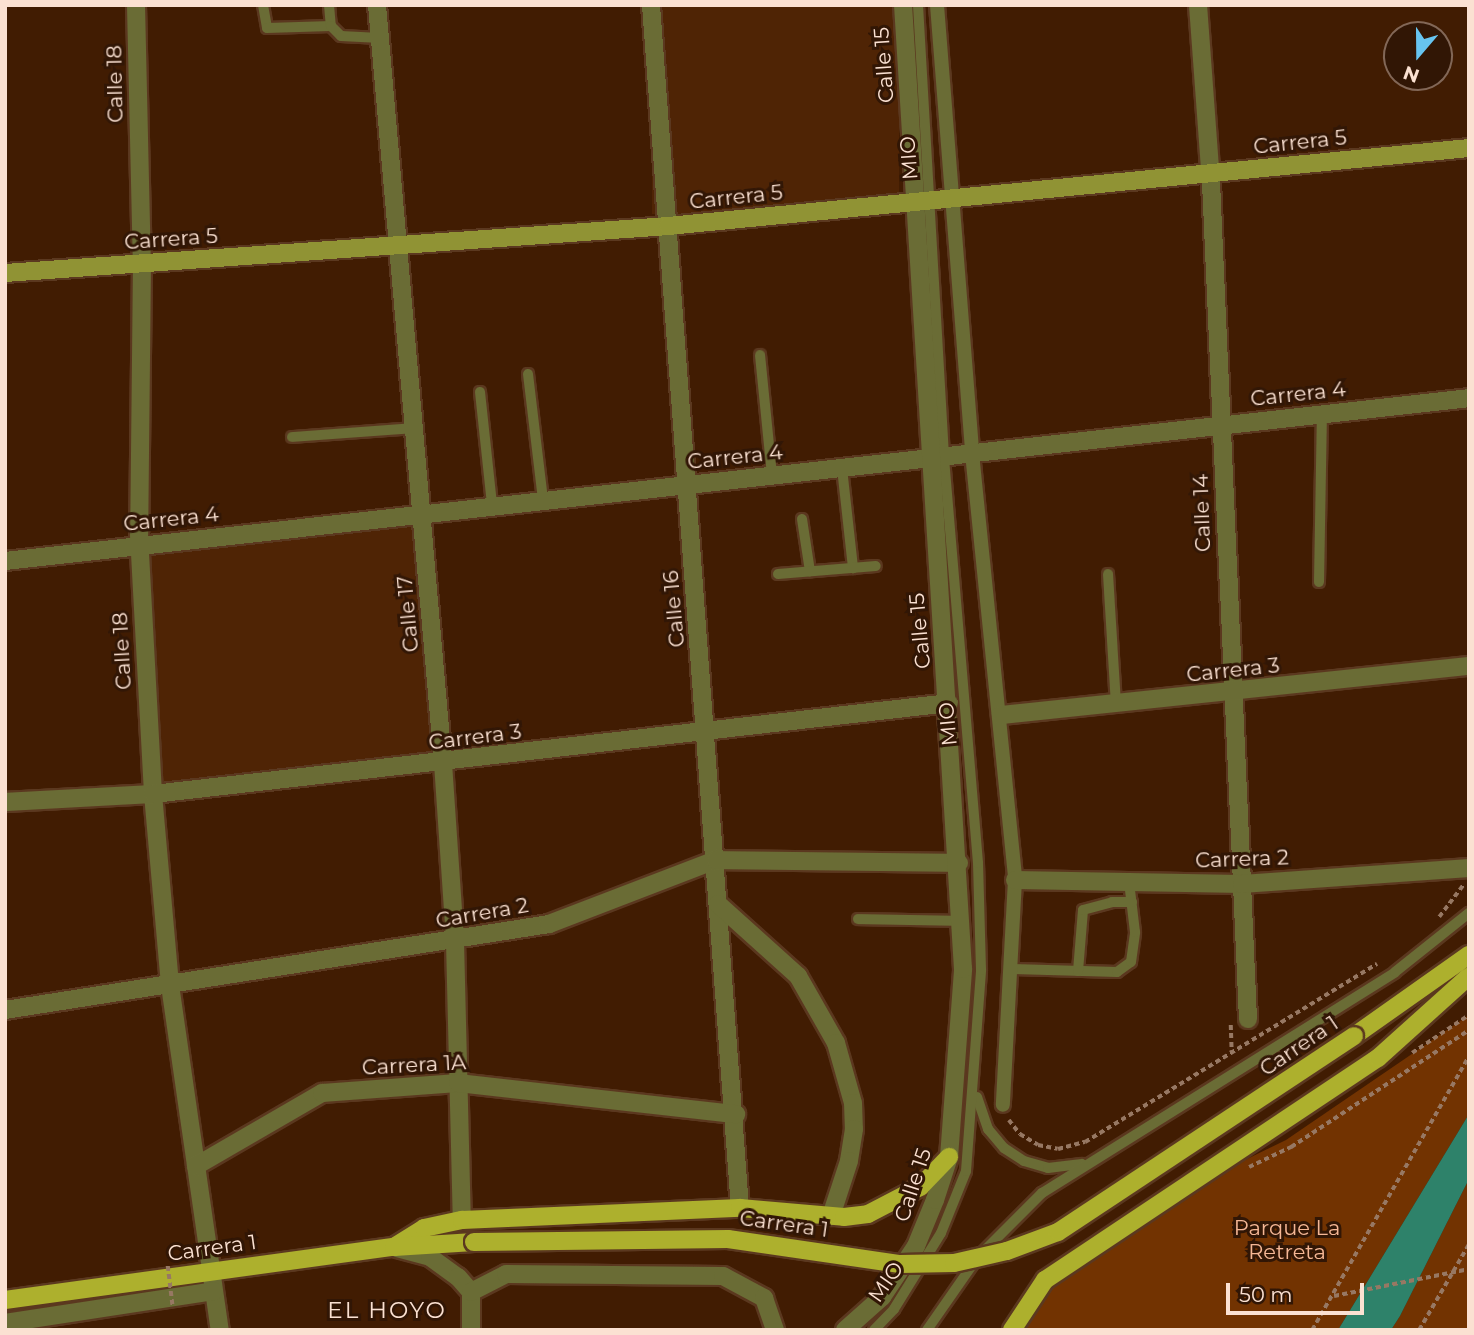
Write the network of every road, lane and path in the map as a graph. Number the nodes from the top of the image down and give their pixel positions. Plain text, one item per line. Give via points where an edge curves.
1 (136, 5) edge
2 (263, 5) edge
3 (329, 5) edge
4 (377, 5) edge
5 (651, 5) edge
6 (903, 5) edge
7 (918, 5) edge
8 (937, 5) edge
9 (1198, 5) edge
10 (331, 26) junction
11 (380, 38) junction
12 (1469, 148) edge
13 (1210, 174) junction
14 (953, 199) junction
15 (923, 202) junction
16 (668, 226) junction
17 (396, 245) junction
18 (142, 263) junction
19 (5, 273) edge
20 (760, 355) dead end
21 (528, 374) dead end
22 (480, 392) dead end
23 (1469, 398) edge
24 (1322, 414) junction
25 (1222, 425) junction
26 (414, 428) junction
27 (292, 437) dead end
28 (972, 453) junction
29 (937, 457) junction
30 (842, 468) junction
31 (772, 476) junction
32 (686, 485) junction
33 (542, 499) junction
34 (492, 505) junction
35 (423, 514) junction
36 (802, 519) dead end
37 (139, 545) junction
38 (5, 561) edge
39 (876, 566) dead end
40 (853, 568) junction
41 (810, 571) junction
42 (778, 574) dead end
43 (1108, 574) dead end
44 (1319, 582) dead end
45 (1469, 666) edge
46 (1231, 693) junction
47 (948, 703) junction
48 (1116, 704) junction
49 (1001, 715) junction
50 (707, 732) junction
51 (443, 763) junction
52 (153, 794) junction
53 (5, 802) edge
54 (716, 860) junction
55 (959, 863) junction
56 (1469, 868) edge
57 (1469, 877) edge
58 (1015, 880) junction
59 (1129, 882) junction
60 (1242, 884) junction
61 (1132, 902) junction
62 (718, 904) junction
63 (1469, 913) edge
64 (858, 919) dead end
65 (962, 921) junction
66 (1431, 925) dead end
67 (455, 941) junction
68 (1469, 955) edge
69 (1387, 959) dead end
70 (1013, 969) junction
71 (1078, 971) junction
72 (1469, 976) edge
73 (170, 985) junction
74 (5, 1010) edge
75 (1248, 1019) dead end
76 (1469, 1056) edge
77 (458, 1083) junction
78 (975, 1083) junction
79 (1003, 1105) joint
80 (736, 1114) junction
81 (949, 1157) junction
82 (1096, 1160) junction
83 (196, 1166) junction
84 (740, 1208) junction
85 (831, 1216) junction
86 (462, 1220) junction
87 (1469, 1244) edge
88 (394, 1248) junction
89 (168, 1266) dead end
90 (1469, 1269) edge
91 (211, 1270) junction
92 (1451, 1273) junction
93 (214, 1291) junction
94 (471, 1292) junction
95 (1335, 1296) junction
96 (5, 1300) edge
97 (173, 1308) dead end
98 (5, 1323) edge
99 (220, 1330) edge
100 (471, 1330) edge
101 (775, 1330) edge
102 (845, 1330) edge
103 (874, 1330) edge
104 (927, 1330) edge
105 (1012, 1330) edge
106 (1312, 1330) edge
107 (1419, 1330) edge

1 - 18 street, Calle 18
2 - 10 lane via 267,28
3 - 10 lane
4 - 11 street, Calle 17
5 - 16 street, Calle 16
6 - 15 street, Calle 15
7 - 15 lane, MIO
8 - 14 street
9 - 13 street, Calle 14
10 - 11 lane via 350,38
11 - 17 street, Calle 17
12 - 13 main road, Carrera 5
13 - 14 main road, Carrera 5
13 - 25 street, Calle 14
14 - 15 main road, Carrera 5
14 - 28 street
15 - 16 main road, Carrera 5
15 - 29 street, Calle 15
16 - 17 main road, Carrera 5
16 - 32 street, Calle 16
17 - 18 main road, Carrera 5
17 - 26 street, Calle 17
18 - 19 main road, Carrera 5
18 - 37 street, Calle 18
20 - 31 lane
21 - 33 lane
22 - 34 lane
23 - 24 street, Carrera 4
24 - 25 street, Carrera 4
24 - 44 lane
25 - 28 street, Carrera 4
25 - 46 street, Calle 14
26 - 27 lane
26 - 35 street, Calle 17
28 - 29 street, Carrera 4
28 - 49 street
29 - 30 street, Carrera 4
29 - 47 street, Calle 15
29 - 78 lane, MIO via 978,863 981,970
30 - 31 street, Carrera 4
30 - 40 lane
31 - 32 street, Carrera 4
32 - 33 street, Carrera 4
32 - 50 street, Calle 16
33 - 34 street, Carrera 4
34 - 35 street, Carrera 4
35 - 37 street, Carrera 4
35 - 51 street, Calle 17
36 - 41 lane
37 - 38 street, Carrera 4
37 - 52 street, Calle 18
39 - 40 lane
40 - 41 lane
41 - 42 lane
43 - 48 lane
45 - 46 street, Carrera 3
46 - 48 street, Carrera 3
46 - 60 street, Calle 14
47 - 50 street, Carrera 3
47 - 55 street, Calle 15
48 - 49 street, Carrera 3
49 - 58 street
50 - 51 street, Carrera 3
50 - 54 street, Calle 16
51 - 52 street, Carrera 3
51 - 67 street, Calle 17
52 - 53 street, Carrera 3
52 - 73 street, Calle 18
54 - 55 street, Carrera 2
54 - 62 street, Calle 16
54 - 67 street, Carrera 2 via 549,925
55 - 65 street, Calle 15
56 - 60 street, Carrera 2
57 - 66 path
58 - 59 street, Carrera 2
58 - 70 street
59 - 60 street, Carrera 2
59 - 61 lane
60 - 75 street, Calle 14
61 - 71 lane via 1083,910 1078,923
61 - 71 lane via 1131,962 1117,972
62 - 80 street, Calle 16
62 - 85 street via 798,975 836,1043 853,1103 854,1129
63 - 82 lane via 1395,972
64 - 65 lane
65 - 81 street, Calle 15 via 958,1080
67 - 73 street, Carrera 2
67 - 77 street, Calle 17
68 - 88 main road, Carrera 1, bridge via 1058,1232 1007,1251 954,1263 900,1265 728,1239 474,1242
69 - 79 path via 1085,1142 1058,1149 1038,1145 1020,1134
70 - 71 lane
70 - 79 street
72 - 105 main road via 1378,1058 1045,1280
73 - 74 street, Carrera 2
73 - 83 street, Calle 18
76 - 95 path
77 - 80 street, Carrera 1A
77 - 83 street, Carrera 1A via 322,1093
77 - 86 street, Calle 17
78 - 82 lane via 988,1129 1024,1161 1048,1168
78 - 103 lane, MIO via 966,1171 954,1205 900,1300
80 - 84 street, Calle 16
81 - 85 main road via 920,1187 891,1204 869,1214
81 - 102 street, Calle 15 via 916,1246 883,1297
82 - 104 lane via 1042,1194 978,1257
83 - 91 street, Calle 18
84 - 85 main road
84 - 86 main road
86 - 88 main road via 424,1228
87 - 92 path
88 - 91 main road, Carrera 1
88 - 94 street via 444,1266
89 - 97 path, bridge
90 - 92 path
91 - 93 street, Calle 18
91 - 96 main road, Carrera 1
92 - 95 path
92 - 107 path
93 - 98 street, Carrera 1
93 - 99 street, Calle 18
94 - 100 street
94 - 101 street via 506,1274 723,1276 764,1298
95 - 106 path

